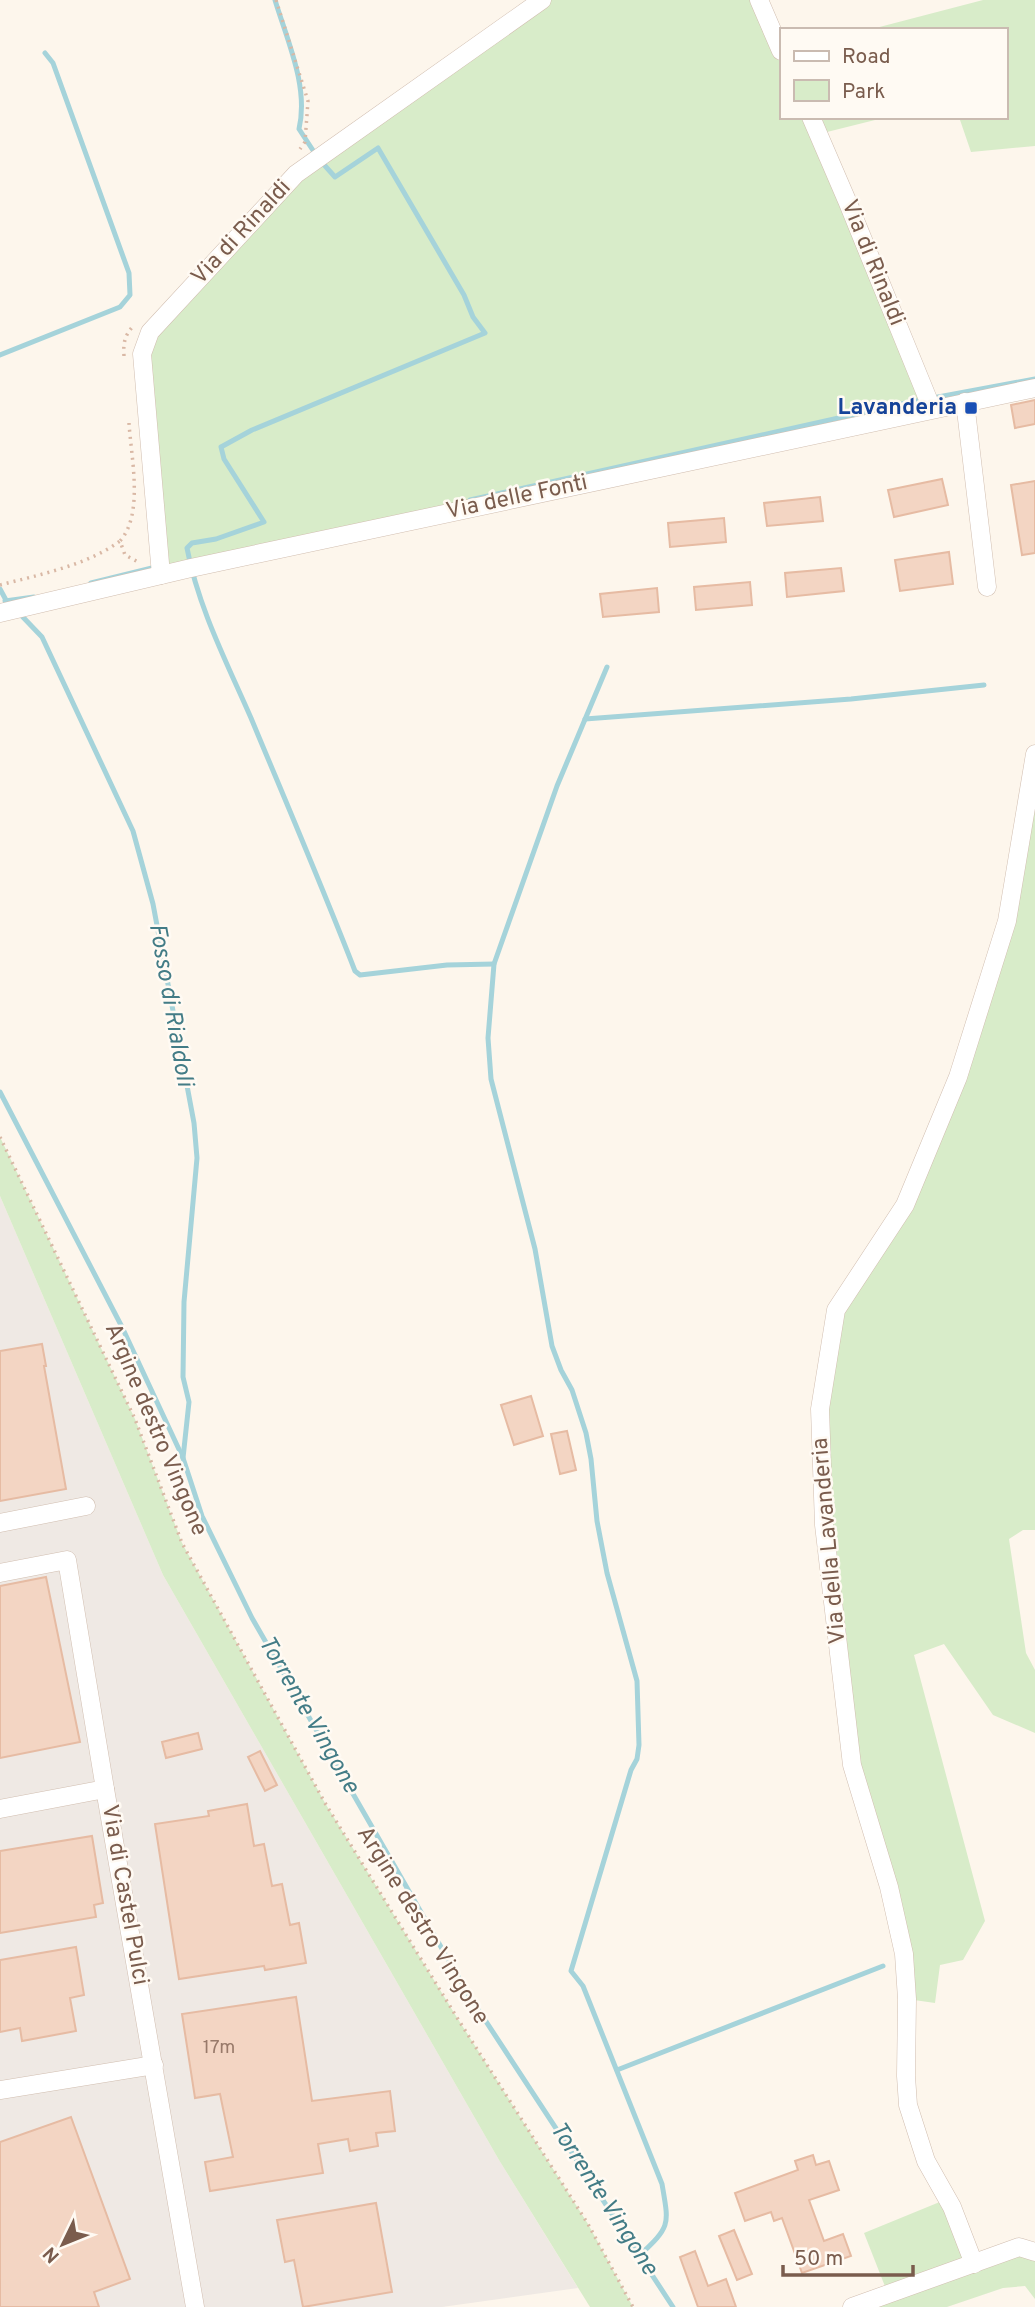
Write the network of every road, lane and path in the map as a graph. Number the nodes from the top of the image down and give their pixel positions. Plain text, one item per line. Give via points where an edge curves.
1 (542, 0) edge
2 (759, 0) edge
3 (780, 49) edge
4 (812, 119) edge
5 (1035, 388) edge
6 (965, 402) junction
7 (932, 409) junction
8 (120, 541) dead end
9 (161, 575) junction
10 (0, 585) edge
11 (987, 587) dead end
12 (0, 613) edge
13 (1035, 754) edge
14 (0, 1137) edge
15 (86, 1506) dead end
16 (0, 1523) edge
17 (0, 1573) edge
18 (105, 1788) junction
19 (0, 1809) edge
20 (154, 2066) junction
21 (0, 2090) edge
22 (1035, 2252) edge
23 (974, 2263) junction
24 (195, 2307) edge
25 (632, 2307) edge
26 (852, 2307) edge

1 - 9 street, Via di Rinaldi via 296,174 150,332 142,354
2 - 3 street
4 - 7 street, Via di Rinaldi
5 - 6 street, Via delle Fonti
6 - 7 street, Via delle Fonti
6 - 11 street
7 - 9 street, Via delle Fonti
8 - 10 path via 105,553
9 - 12 street, Via delle Fonti
13 - 23 street, Via della Lavanderia via 1007,921 958,1077 905,1205 836,1310 820,1409 824,1525 852,1765 904,1954 908,2105 926,2161 952,2207
14 - 25 path, Argine destro Vingone via 135,1419 182,1543 325,1803 588,2224
15 - 16 street
17 - 18 street via 67,1560
18 - 19 street, Via di Castel Pulci
18 - 20 street, Via di Castel Pulci
20 - 21 street
20 - 24 street, Via di Castel Pulci
22 - 23 street via 1019,2247
23 - 26 street

